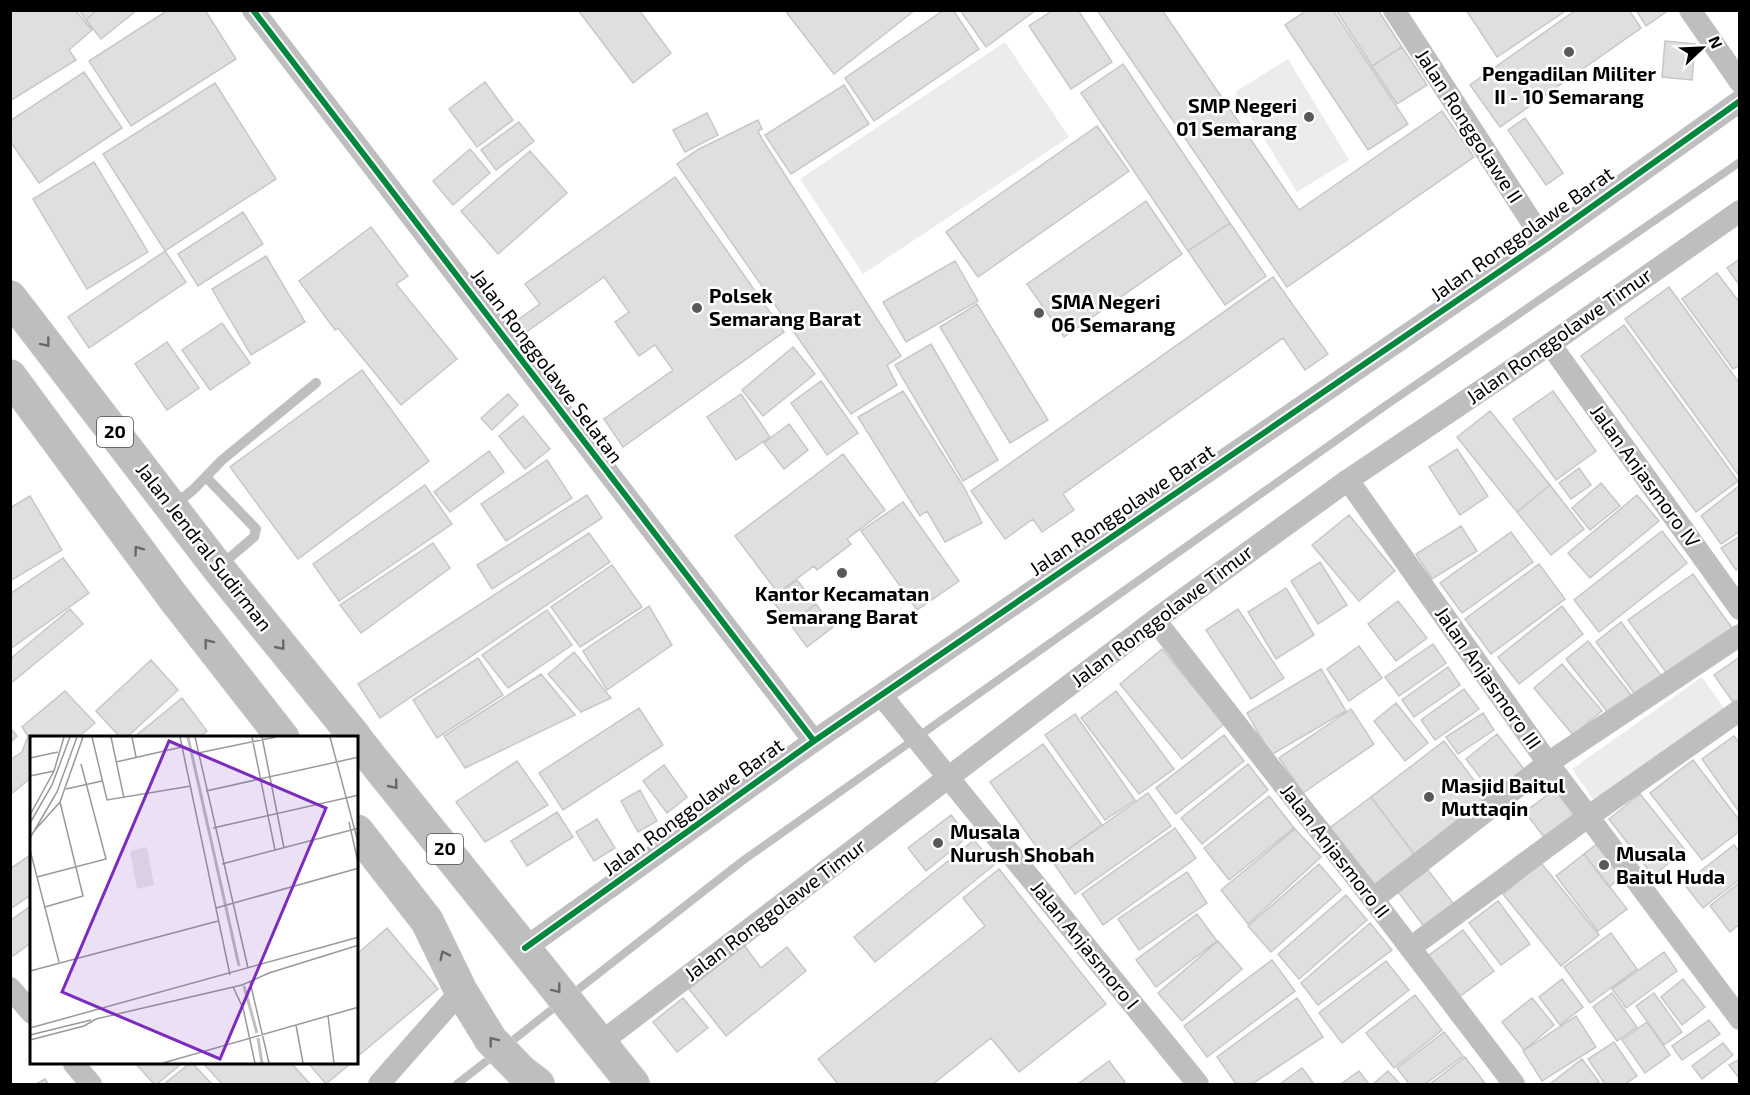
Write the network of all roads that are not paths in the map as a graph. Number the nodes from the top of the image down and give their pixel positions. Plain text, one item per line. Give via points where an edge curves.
1 (253, 10) edge
2 (1394, 10) edge
3 (1690, 10) edge
4 (1740, 82) edge
5 (1740, 101) edge
6 (1740, 211) edge
7 (1544, 241) junction
8 (10, 297) edge
9 (1550, 344) junction
10 (10, 376) edge
11 (316, 383) dead end
12 (206, 477) junction
13 (1348, 480) junction
14 (173, 506) junction
15 (218, 568) junction
16 (1740, 609) edge
17 (1155, 620) junction
18 (1740, 635) edge
19 (887, 702) junction
20 (1740, 710) edge
21 (282, 736) edge
22 (354, 736) edge
23 (358, 741) edge
24 (814, 741) junction
25 (1548, 763) junction
26 (943, 769) junction
27 (1589, 816) junction
28 (358, 832) edge
29 (1372, 898) junction
30 (1410, 948) junction
31 (530, 954) junction
32 (10, 988) edge
33 (466, 999) junction
34 (30, 1011) edge
35 (1740, 1018) edge
36 (590, 1031) junction
37 (75, 1065) edge
38 (529, 1080) edge
39 (91, 1084) edge
40 (378, 1084) edge
41 (633, 1084) edge
42 (1198, 1084) edge
43 (1514, 1084) edge

1 - 24 street, Jalan Ronggolawe Selatan
2 - 7 street, Jalan Ronggolawe II
3 - 4 street
5 - 7 street, Jalan Ronggolawe Barat
6 - 9 street, Jalan Ronggolawe Timur
7 - 19 street, Jalan Ronggolawe Barat
8 -> 14 highway, Jalan Jendral Sudirman / 20
9 - 13 street, Jalan Ronggolawe Timur
9 - 16 street, Jalan Anjasmoro IV
21 -> 10 highway, 20 via 173,597
11 - 12 lane
12 - 14 lane
12 - 15 lane via 256,529 254,537
13 - 17 street, Jalan Ronggolawe Timur
13 - 25 street, Jalan Anjasmoro III
14 - 15 highway, Jalan Jendral Sudirman / 20
15 -> 22 highway, Jalan Jendral Sudirman / 20
17 - 26 street, Jalan Ronggolawe Timur
17 - 29 street, Jalan Anjasmoro II
18 - 25 street
19 - 24 street, Jalan Ronggolawe Barat
19 - 26 street, Jalan Anjasmoro I
20 - 27 street
23 -> 31 highway, Jalan Jendral Sudirman / 20
24 - 31 street, Jalan Ronggolawe Barat
25 - 27 street, Jalan Anjasmoro III
25 - 29 street
26 - 36 street, Jalan Ronggolawe Timur
26 - 42 street, Jalan Anjasmoro I
27 - 30 street
27 - 35 street, Jalan Anjasmoro III
33 -> 28 highway via 428,921
29 - 30 street, Jalan Anjasmoro II
30 - 43 street, Jalan Anjasmoro II
31 -> 36 highway, Jalan Jendral Sudirman / 20
32 - 34 street
38 -> 33 highway via 491,1040
33 - 40 street
36 - 41 highway, Jalan Jendral Sudirman / 20
37 - 39 street

